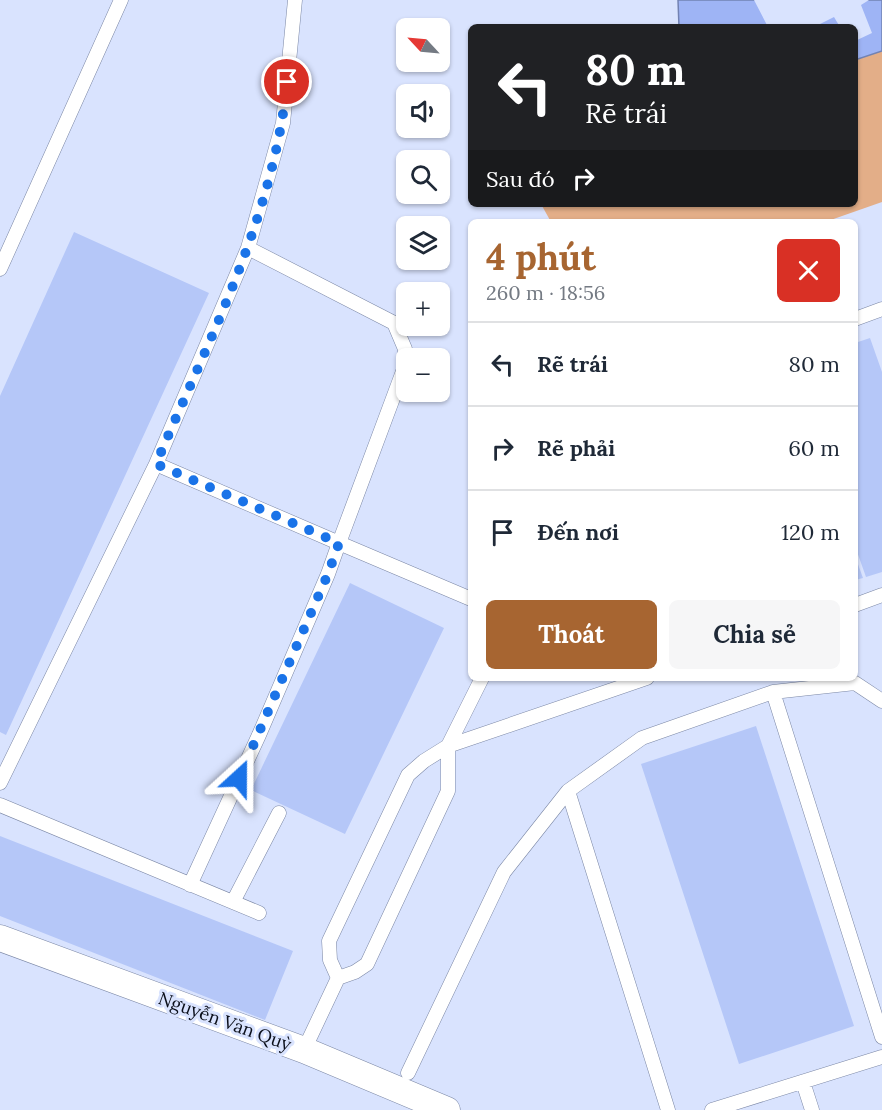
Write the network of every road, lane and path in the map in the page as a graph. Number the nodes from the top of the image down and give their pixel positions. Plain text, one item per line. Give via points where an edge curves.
1 (121, 0) edge
2 (295, 0) edge
3 (248, 248) junction
4 (0, 269) edge
5 (882, 309) edge
6 (858, 318) edge
7 (156, 464) junction
8 (339, 543) junction
9 (882, 595) edge
10 (468, 598) edge
11 (858, 604) edge
12 (481, 681) edge
13 (638, 681) edge
14 (773, 692) junction
15 (882, 701) edge
16 (448, 747) junction
17 (0, 783) edge
18 (568, 791) junction
19 (0, 805) edge
20 (279, 813) dead end
21 (190, 885) junction
22 (233, 902) junction
23 (259, 913) dead end
24 (0, 938) edge
25 (338, 978) junction
26 (882, 1036) edge
27 (304, 1050) junction
28 (882, 1057) edge
29 (408, 1073) dead end
30 (803, 1082) junction
31 (447, 1110) edge
32 (668, 1110) edge
33 (712, 1110) edge
34 (812, 1110) edge

1 - 4 lane
2 - 3 lane via 283,123
3 - 7 lane
3 - 8 lane via 394,323 405,349 400,382
5 - 6 lane
7 - 8 lane
7 - 17 lane
8 - 10 lane
8 - 21 lane via 259,735
9 - 11 lane
12 - 16 lane
13 - 16 lane
14 - 15 lane via 855,683
14 - 18 lane via 642,738
14 - 26 lane
16 - 25 lane via 448,790 372,954 367,964
16 - 25 lane via 424,761 404,783 329,941 330,960
18 - 29 lane via 504,872
18 - 32 lane
19 - 21 lane
20 - 22 lane
21 - 22 lane
22 - 23 lane
24 - 27 street, Nguyễn Văn Quỳ
25 - 27 lane
27 - 31 street, Nguyễn Văn Quỳ
28 - 30 lane
30 - 33 lane
30 - 34 lane

